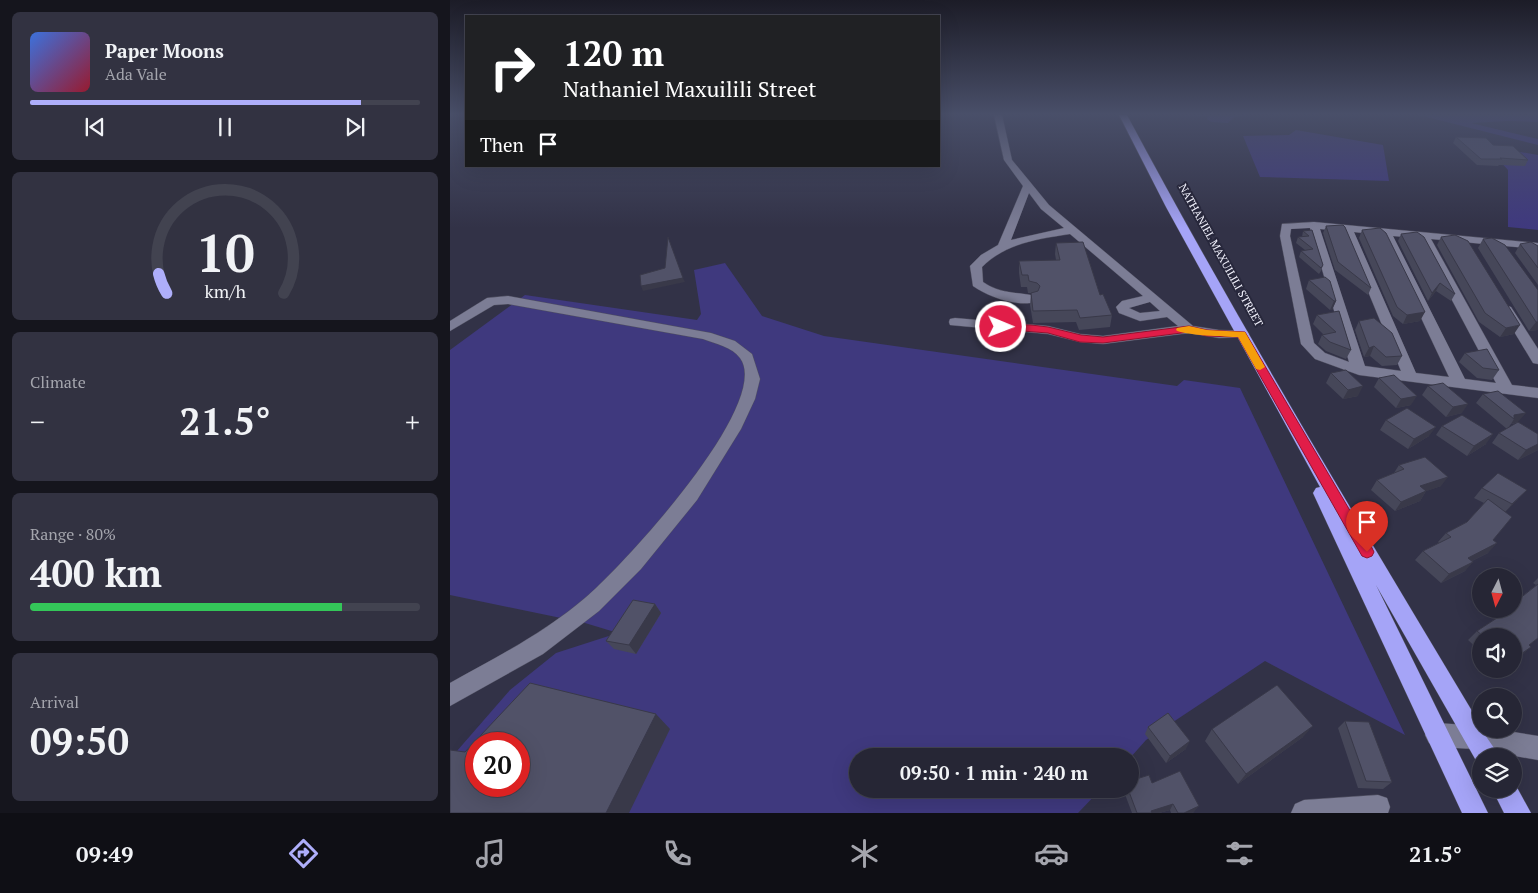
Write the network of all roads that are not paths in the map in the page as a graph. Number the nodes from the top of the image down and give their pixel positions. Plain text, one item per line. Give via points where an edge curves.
1 (1006, 153) edge
2 (1144, 153) edge
3 (1028, 187) junction
4 (1314, 225) junction
5 (1347, 228) junction
6 (1072, 230) junction
7 (1386, 232) junction
8 (1423, 235) junction
9 (1464, 238) junction
10 (1499, 242) junction
11 (1003, 246) junction
12 (1538, 246) edge
13 (1474, 255) edge
14 (1510, 258) edge
15 (1498, 295) edge
16 (1152, 298) junction
17 (1032, 299) edge
18 (1169, 312) junction
19 (955, 322) dead end
20 (450, 328) edge
21 (1189, 329) junction
22 (1242, 334) junction
23 (1538, 360) edge
24 (1360, 370) junction
25 (1410, 376) junction
26 (1459, 382) junction
27 (1507, 389) junction
28 (1538, 393) edge
29 (1279, 401) junction
30 (450, 695) edge
31 (1437, 735) junction
32 (1481, 747) edge
33 (1538, 748) edge
34 (1509, 798) edge
35 (1378, 807) dead end
36 (1304, 813) edge
37 (1475, 813) edge
38 (1518, 813) edge

1 - 3 street
2 - 22 highway, NATHANIEL MAXUILILI STREET
3 - 6 street
3 - 11 street
4 - 5 street
4 - 24 street
4 - 24 street via 1286,226 1285,236 1308,344 1320,356
5 - 7 street
5 - 25 street
6 - 11 street
6 - 16 street
7 - 8 street
7 - 26 street
8 - 9 street
8 - 27 street
9 - 10 street
9 - 13 street
10 - 12 street
10 - 14 street
11 - 17 street via 983,257 976,266 977,283 1004,297
15 - 23 street
16 - 18 street
16 - 18 street via 1126,304 1123,310 1138,318
18 - 21 street
19 - 21 street via 1048,330 1103,340
20 - 30 street via 491,301 508,300 706,336 730,344 747,357 753,379 748,399 733,429 691,495 634,563 592,605 536,647
21 - 22 street
22 - 29 highway, NATHANIEL MAXUILILI STREET
24 - 25 street
25 - 26 street
26 - 27 street
27 - 28 street
29 - 31 highway, NATHANIEL MAXUILILI STREET
29 - 32 highway, NATHANIEL MAXUILILI STREET
31 - 32 street
31 - 37 highway, NATHANIEL MAXUILILI STREET
32 - 33 street
34 - 38 highway
35 - 36 street

